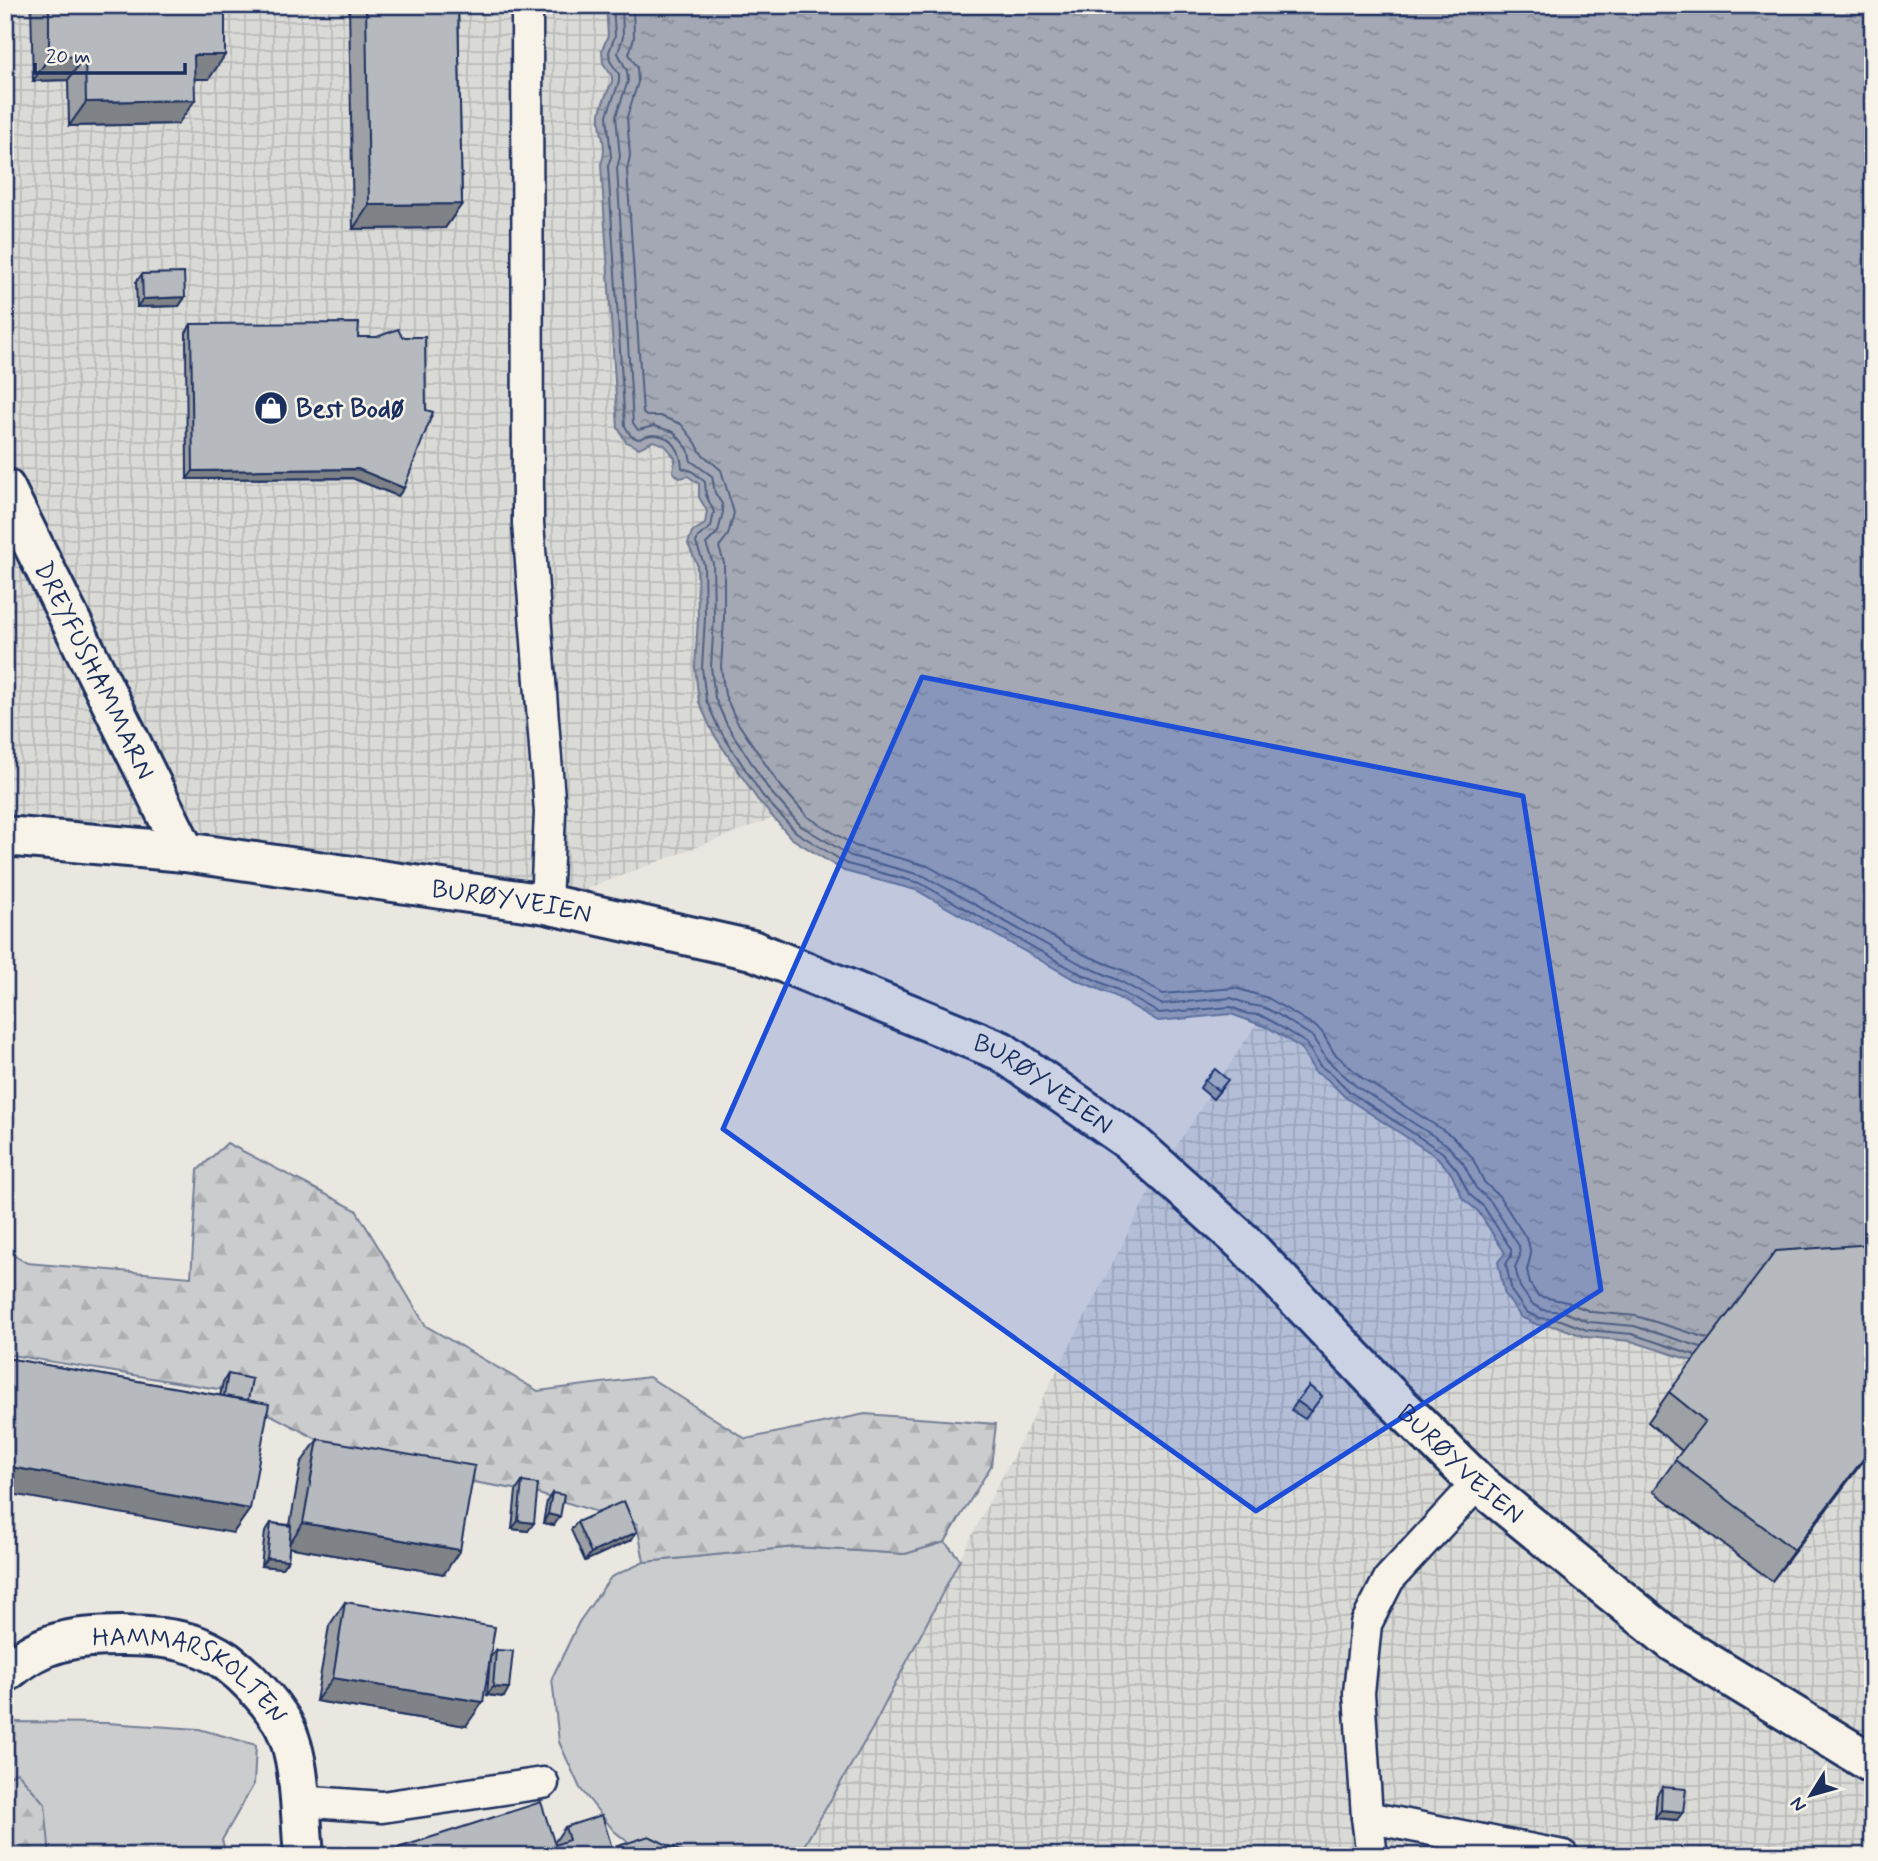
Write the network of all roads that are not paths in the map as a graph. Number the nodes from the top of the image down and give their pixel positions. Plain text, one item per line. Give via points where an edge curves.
1 (527, 5) edge
2 (5, 488) edge
3 (5, 836) edge
4 (185, 852) junction
5 (546, 904) junction
6 (1478, 1483) junction
7 (5, 1673) edge
8 (1873, 1764) edge
9 (543, 1783) dead end
10 (298, 1801) junction
11 (1367, 1817) junction
12 (304, 1856) edge
13 (1372, 1856) edge
14 (1563, 1856) edge

1 - 5 lane via 528,523 550,812
2 - 4 street, DREYFUSHAMMARN
3 - 4 street, BURØYVEIEN
4 - 5 street, BURØYVEIEN
5 - 6 street, BURØYVEIEN via 752,950 1001,1051 1131,1142 1243,1242
6 - 8 street, BURØYVEIEN via 1672,1641
6 - 11 lane via 1390,1579 1366,1624 1359,1693
7 - 10 street, HAMMARSKOLTEN via 22,1658 47,1647 87,1637 188,1643 225,1660 253,1685 282,1722 296,1763
9 - 10 lane via 382,1807
10 - 12 street, HAMMARSKOLTEN
11 - 13 lane
11 - 14 lane

